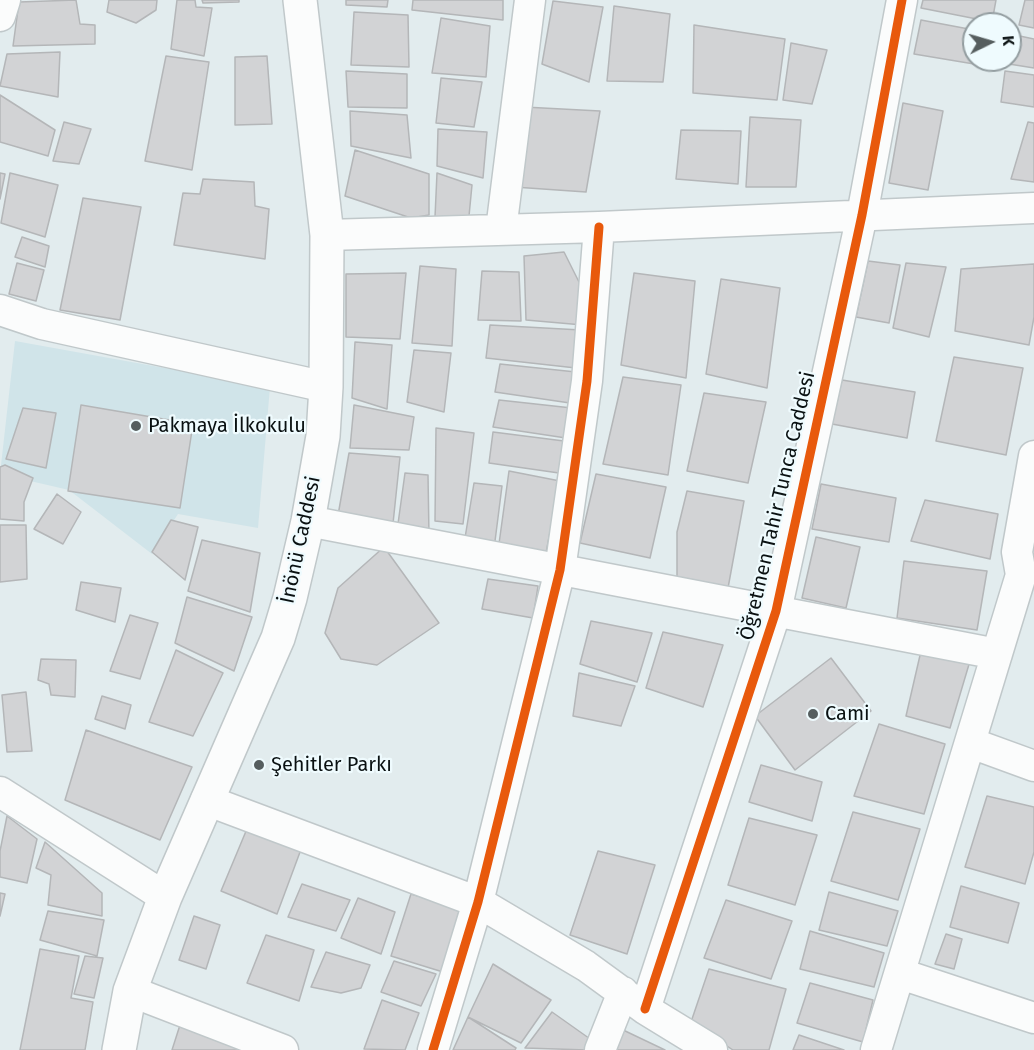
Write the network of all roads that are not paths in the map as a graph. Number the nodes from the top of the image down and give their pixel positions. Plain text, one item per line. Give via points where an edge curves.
1 (5, 0) edge
2 (300, 0) edge
3 (530, 0) edge
4 (902, 0) edge
5 (0, 16) edge
6 (1034, 208) edge
7 (862, 215) junction
8 (598, 227) junction
9 (501, 230) junction
10 (327, 235) junction
11 (0, 310) edge
12 (326, 387) junction
13 (1034, 456) edge
14 (308, 521) junction
15 (560, 570) junction
16 (1027, 576) edge
17 (776, 611) junction
18 (997, 654) junction
19 (971, 743) junction
20 (1034, 766) edge
21 (0, 792) edge
22 (206, 800) junction
23 (165, 897) junction
24 (478, 902) junction
25 (901, 974) junction
26 (130, 991) junction
27 (634, 1001) junction
28 (1034, 1018) edge
29 (119, 1050) edge
30 (283, 1050) edge
31 (432, 1050) edge
32 (600, 1050) edge
33 (712, 1050) edge
34 (876, 1050) edge

1 - 5 street
2 - 10 main road, İnönü Caddesi
3 - 9 street
4 - 7 street, Öğretmen Tahir Tunca Caddesi
6 - 7 street
7 - 8 street
7 - 17 street, Öğretmen Tahir Tunca Caddesi
8 - 9 street
8 - 15 street via 587,381
9 - 10 street
10 - 12 main road, İnönü Caddesi
11 - 12 street via 42,324
12 - 14 main road, İnönü Caddesi via 323,436
13 - 16 street via 1017,552
14 - 15 street
14 - 22 main road, İnönü Caddesi via 278,638
15 - 17 street
15 - 24 street
16 - 18 street
17 - 18 street
17 - 27 street, Öğretmen Tahir Tunca Caddesi
18 - 19 street
19 - 20 street
19 - 25 street
21 - 23 street
22 - 23 main road, İnönü Caddesi
22 - 24 street
23 - 26 main road, İnönü Caddesi
24 - 27 street via 586,966
24 - 31 street
25 - 28 street
25 - 34 street
26 - 29 main road, İnönü Caddesi
26 - 30 street
27 - 32 street, Öğretmen Tahir Tunca Caddesi
27 - 33 street

